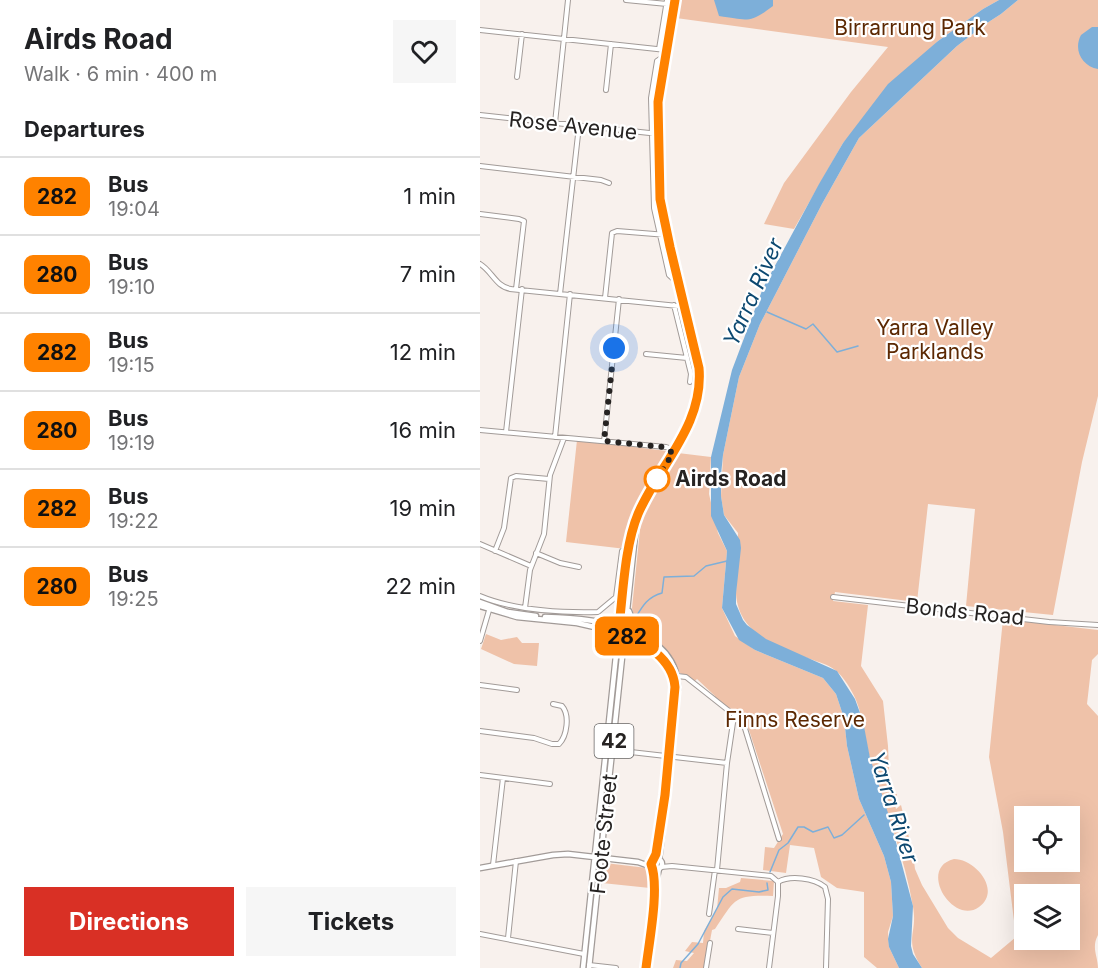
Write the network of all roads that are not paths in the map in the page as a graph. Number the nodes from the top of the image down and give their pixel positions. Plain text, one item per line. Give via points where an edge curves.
1 (568, 0) edge
2 (627, 0) edge
3 (675, 0) edge
4 (667, 2) edge
5 (480, 30) edge
6 (522, 34) junction
7 (564, 39) junction
8 (611, 44) junction
9 (659, 49) junction
10 (666, 53) junction
11 (517, 77) dead end
12 (606, 90) dead end
13 (480, 116) edge
14 (555, 123) junction
15 (579, 126) junction
16 (651, 134) junction
17 (659, 134) junction
18 (480, 166) edge
19 (573, 177) junction
20 (609, 183) dead end
21 (480, 214) edge
22 (668, 235) junction
23 (660, 236) junction
24 (480, 264) edge
25 (679, 284) junction
26 (519, 290) junction
27 (560, 293) junction
28 (570, 295) junction
29 (603, 298) junction
30 (619, 299) junction
31 (684, 303) junction
32 (674, 305) junction
33 (646, 354) dead end
34 (687, 358) junction
35 (690, 382) dead end
36 (480, 430) edge
37 (506, 432) junction
38 (555, 437) junction
39 (564, 438) junction
40 (604, 441) junction
41 (674, 451) junction
42 (549, 479) junction
43 (637, 517) junction
44 (480, 544) edge
45 (495, 550) junction
46 (629, 550) junction
47 (536, 553) junction
48 (531, 566) junction
49 (579, 567) dead end
50 (480, 596) edge
51 (833, 597) dead end
52 (480, 604) edge
53 (628, 607) junction
54 (489, 608) junction
55 (525, 608) junction
56 (621, 611) junction
57 (601, 625) junction
58 (1098, 625) edge
59 (619, 627) junction
60 (626, 632) junction
61 (619, 633) junction
62 (637, 634) junction
63 (480, 641) edge
64 (616, 655) junction
65 (676, 678) junction
66 (480, 686) edge
67 (517, 690) dead end
68 (553, 704) dead end
69 (734, 716) junction
70 (480, 731) edge
71 (613, 750) junction
72 (669, 756) junction
73 (727, 763) junction
74 (480, 775) edge
75 (503, 778) junction
76 (550, 784) dead end
77 (779, 839) dead end
78 (598, 857) junction
79 (516, 861) junction
80 (656, 864) junction
81 (493, 865) junction
82 (480, 868) edge
83 (715, 870) junction
84 (778, 882) junction
85 (709, 914) dead end
86 (738, 929) dead end
87 (773, 933) junction
88 (480, 934) edge
89 (508, 938) junction
90 (710, 943) dead end
91 (584, 954) junction
92 (589, 967) edge
93 (583, 968) edge
94 (616, 968) edge
95 (646, 968) edge
96 (706, 968) edge
97 (769, 968) edge
98 (826, 968) edge

1 - 7 street
2 - 4 street
3 - 10 main road
4 - 9 street
5 - 6 street
6 - 7 street
6 - 11 street
7 - 8 street
7 - 14 street
8 - 9 street
8 - 12 street
9 - 10 street
10 - 16 street via 657,61
10 - 17 main road via 658,102
13 - 14 street, Rose Avenue
14 - 15 street, Rose Avenue
15 - 16 street, Rose Avenue
15 - 19 street
16 - 17 street, Rose Avenue
16 - 23 street via 654,208
17 - 22 main road via 660,199
18 - 19 street
19 - 20 street
19 - 27 street
21 - 26 street via 525,219
22 - 23 street
22 - 25 main road
23 - 25 street via 670,277
23 - 29 street via 611,231
24 - 26 street via 502,287
25 - 31 main road
26 - 27 street
26 - 37 street
27 - 28 street
28 - 29 street
28 - 38 street
29 - 30 street
30 - 32 street
30 - 40 street
31 - 32 street
31 - 41 main road via 700,381 696,407
32 - 34 street
33 - 34 street
34 - 35 street
36 - 37 street
37 - 38 street
38 - 39 street
39 - 40 street
39 - 42 street
40 - 41 street
41 - 43 main road
42 - 45 street via 510,479 504,528
42 - 47 street via 544,534
43 - 46 main road, Foote Street
43 - 53 main road, Foote Street
44 - 45 street
45 - 48 street
46 - 55 street via 622,551 618,594 606,607 597,612
46 - 56 main road, Foote Street
47 - 48 street
47 - 49 street
48 - 55 street
50 - 55 street
51 - 58 street, Bonds Road
52 - 54 main road
53 - 60 main road, Foote Street
53 - 62 main road
54 - 57 main road
54 - 63 street
56 - 57 main road
56 - 59 main road, Foote Street
57 - 59 main road
57 - 61 main road
57 - 64 main road via 612,637
59 - 60 main road
59 - 61 main road, Foote Street
60 - 61 main road
60 - 62 main road
60 - 65 main road via 653,650
60 - 71 main road, Foote Street / 42
61 - 64 main road, Foote Street
62 - 65 main road via 666,654
64 - 78 main road, Foote Street / 42
65 - 69 street via 690,681
65 - 72 main road
66 - 67 street
68 - 70 street via 566,710 563,740 555,744
69 - 73 street
69 - 77 street via 743,722
71 - 72 street
71 - 78 main road, Foote Street / 42
72 - 73 street
72 - 80 main road
73 - 83 street
74 - 75 street
75 - 76 street
75 - 81 street
78 - 79 main road via 561,854
78 - 80 main road
78 - 91 main road, Foote Street / 42
78 - 92 main road, Foote Street / 42
79 - 81 main road
79 - 89 street
80 - 83 street
80 - 95 main road
81 - 82 main road
83 - 84 street via 771,876
83 - 85 street
84 - 87 street
84 - 98 street via 791,878 825,887
86 - 87 street
87 - 97 street
88 - 89 street
89 - 91 street
90 - 96 street
91 - 93 main road, Foote Street / 42
92 - 94 street

